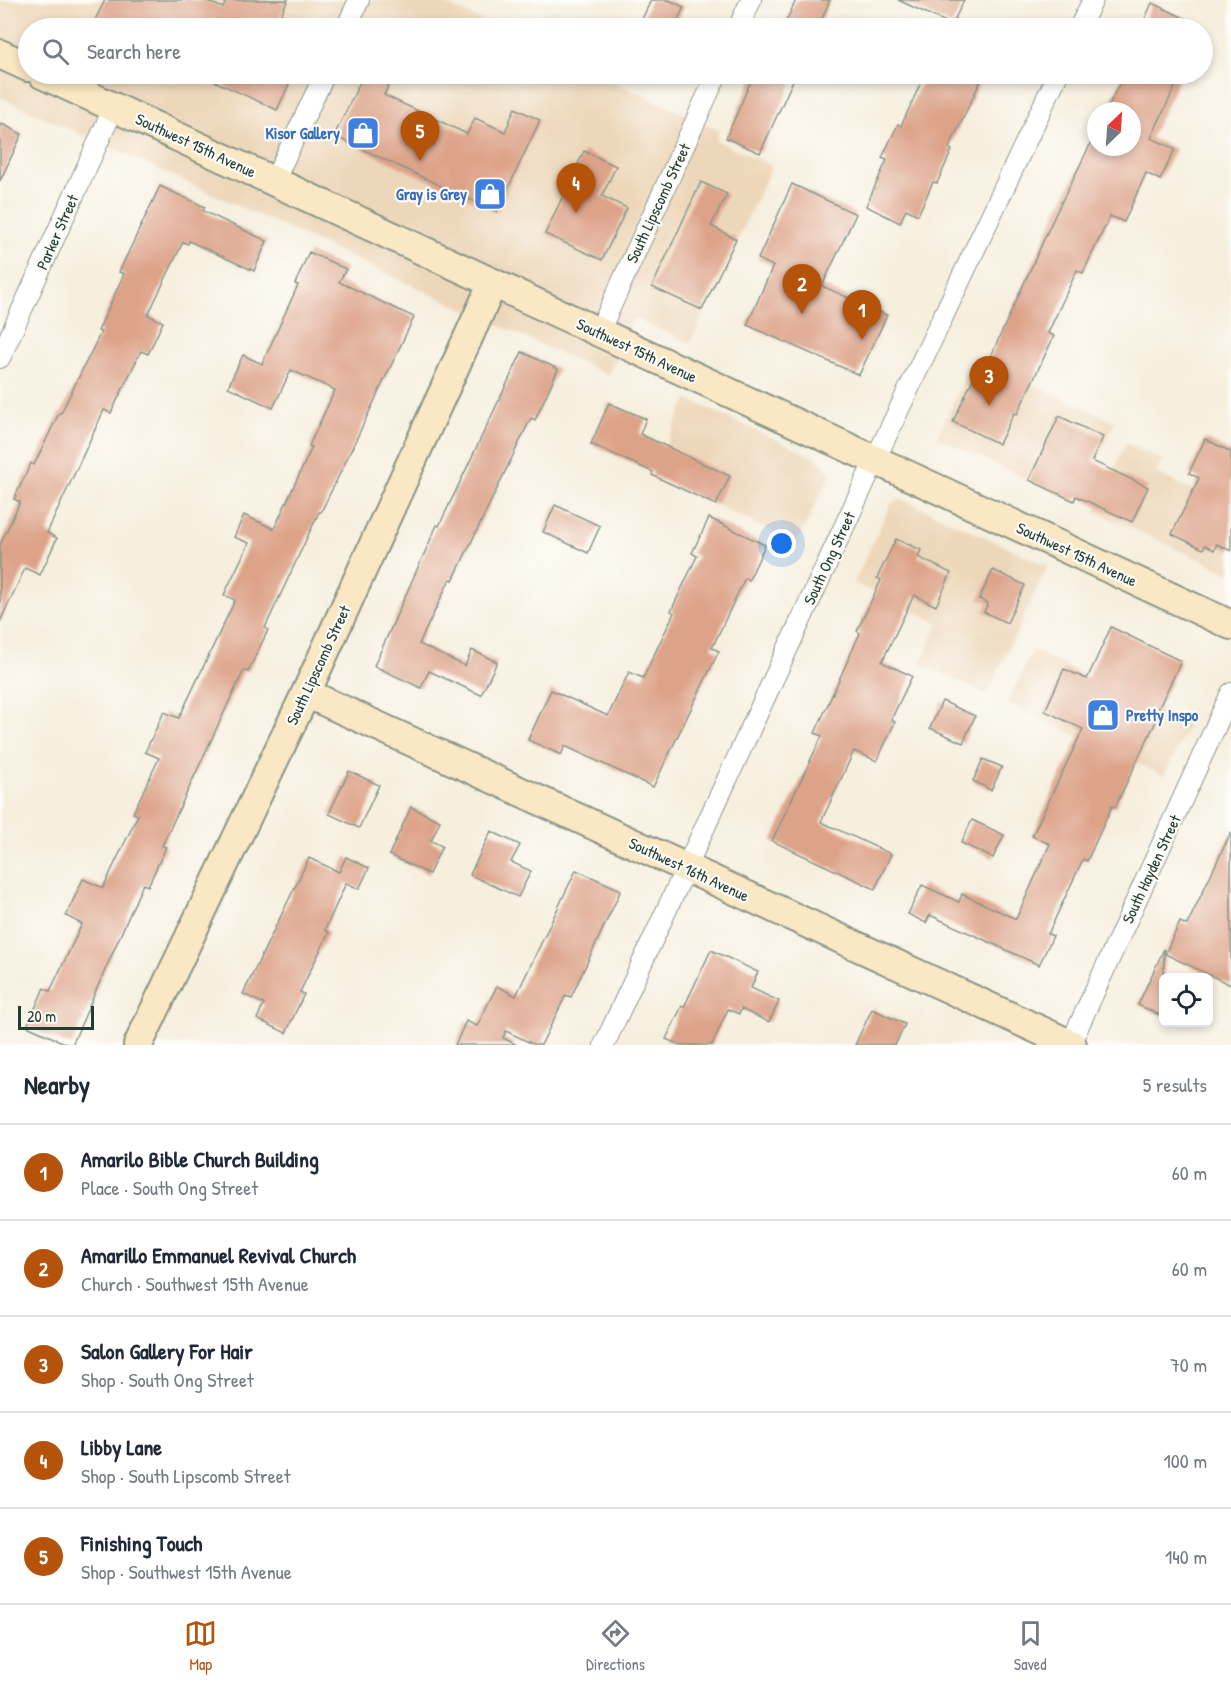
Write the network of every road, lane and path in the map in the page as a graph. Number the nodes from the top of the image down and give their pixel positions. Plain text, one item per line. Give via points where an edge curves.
1 (359, 0) edge
2 (751, 0) edge
3 (1093, 0) edge
4 (351, 18) edge
5 (743, 18) edge
6 (1084, 18) edge
7 (0, 54) edge
8 (18, 62) edge
9 (64, 84) edge
10 (320, 84) edge
11 (712, 84) edge
12 (1053, 84) edge
13 (114, 107) junction
14 (274, 181) junction
15 (493, 283) junction
16 (599, 332) junction
17 (0, 358) edge
18 (874, 460) junction
19 (1231, 625) edge
20 (306, 693) junction
21 (1231, 693) edge
22 (686, 867) junction
23 (138, 1045) edge
24 (604, 1045) edge
25 (1071, 1045) edge

1 - 4 street
2 - 5 street
3 - 6 street
7 - 8 street
9 - 13 street, Southwest 15th Avenue
10 - 14 street
11 - 16 street, South Lipscomb Street
12 - 18 street, South Ong Street
13 - 14 street, Southwest 15th Avenue
13 - 17 street, Parker Street
14 - 15 street, Southwest 15th Avenue
15 - 16 street, Southwest 15th Avenue
15 - 20 street, South Lipscomb Street
16 - 18 street, Southwest 15th Avenue
18 - 19 street, Southwest 15th Avenue
18 - 22 street, South Ong Street
20 - 22 street, Southwest 16th Avenue
20 - 23 street, South Lipscomb Street
21 - 25 street, South Hayden Street
22 - 24 street, South Ong Street
22 - 25 street, Southwest 16th Avenue

